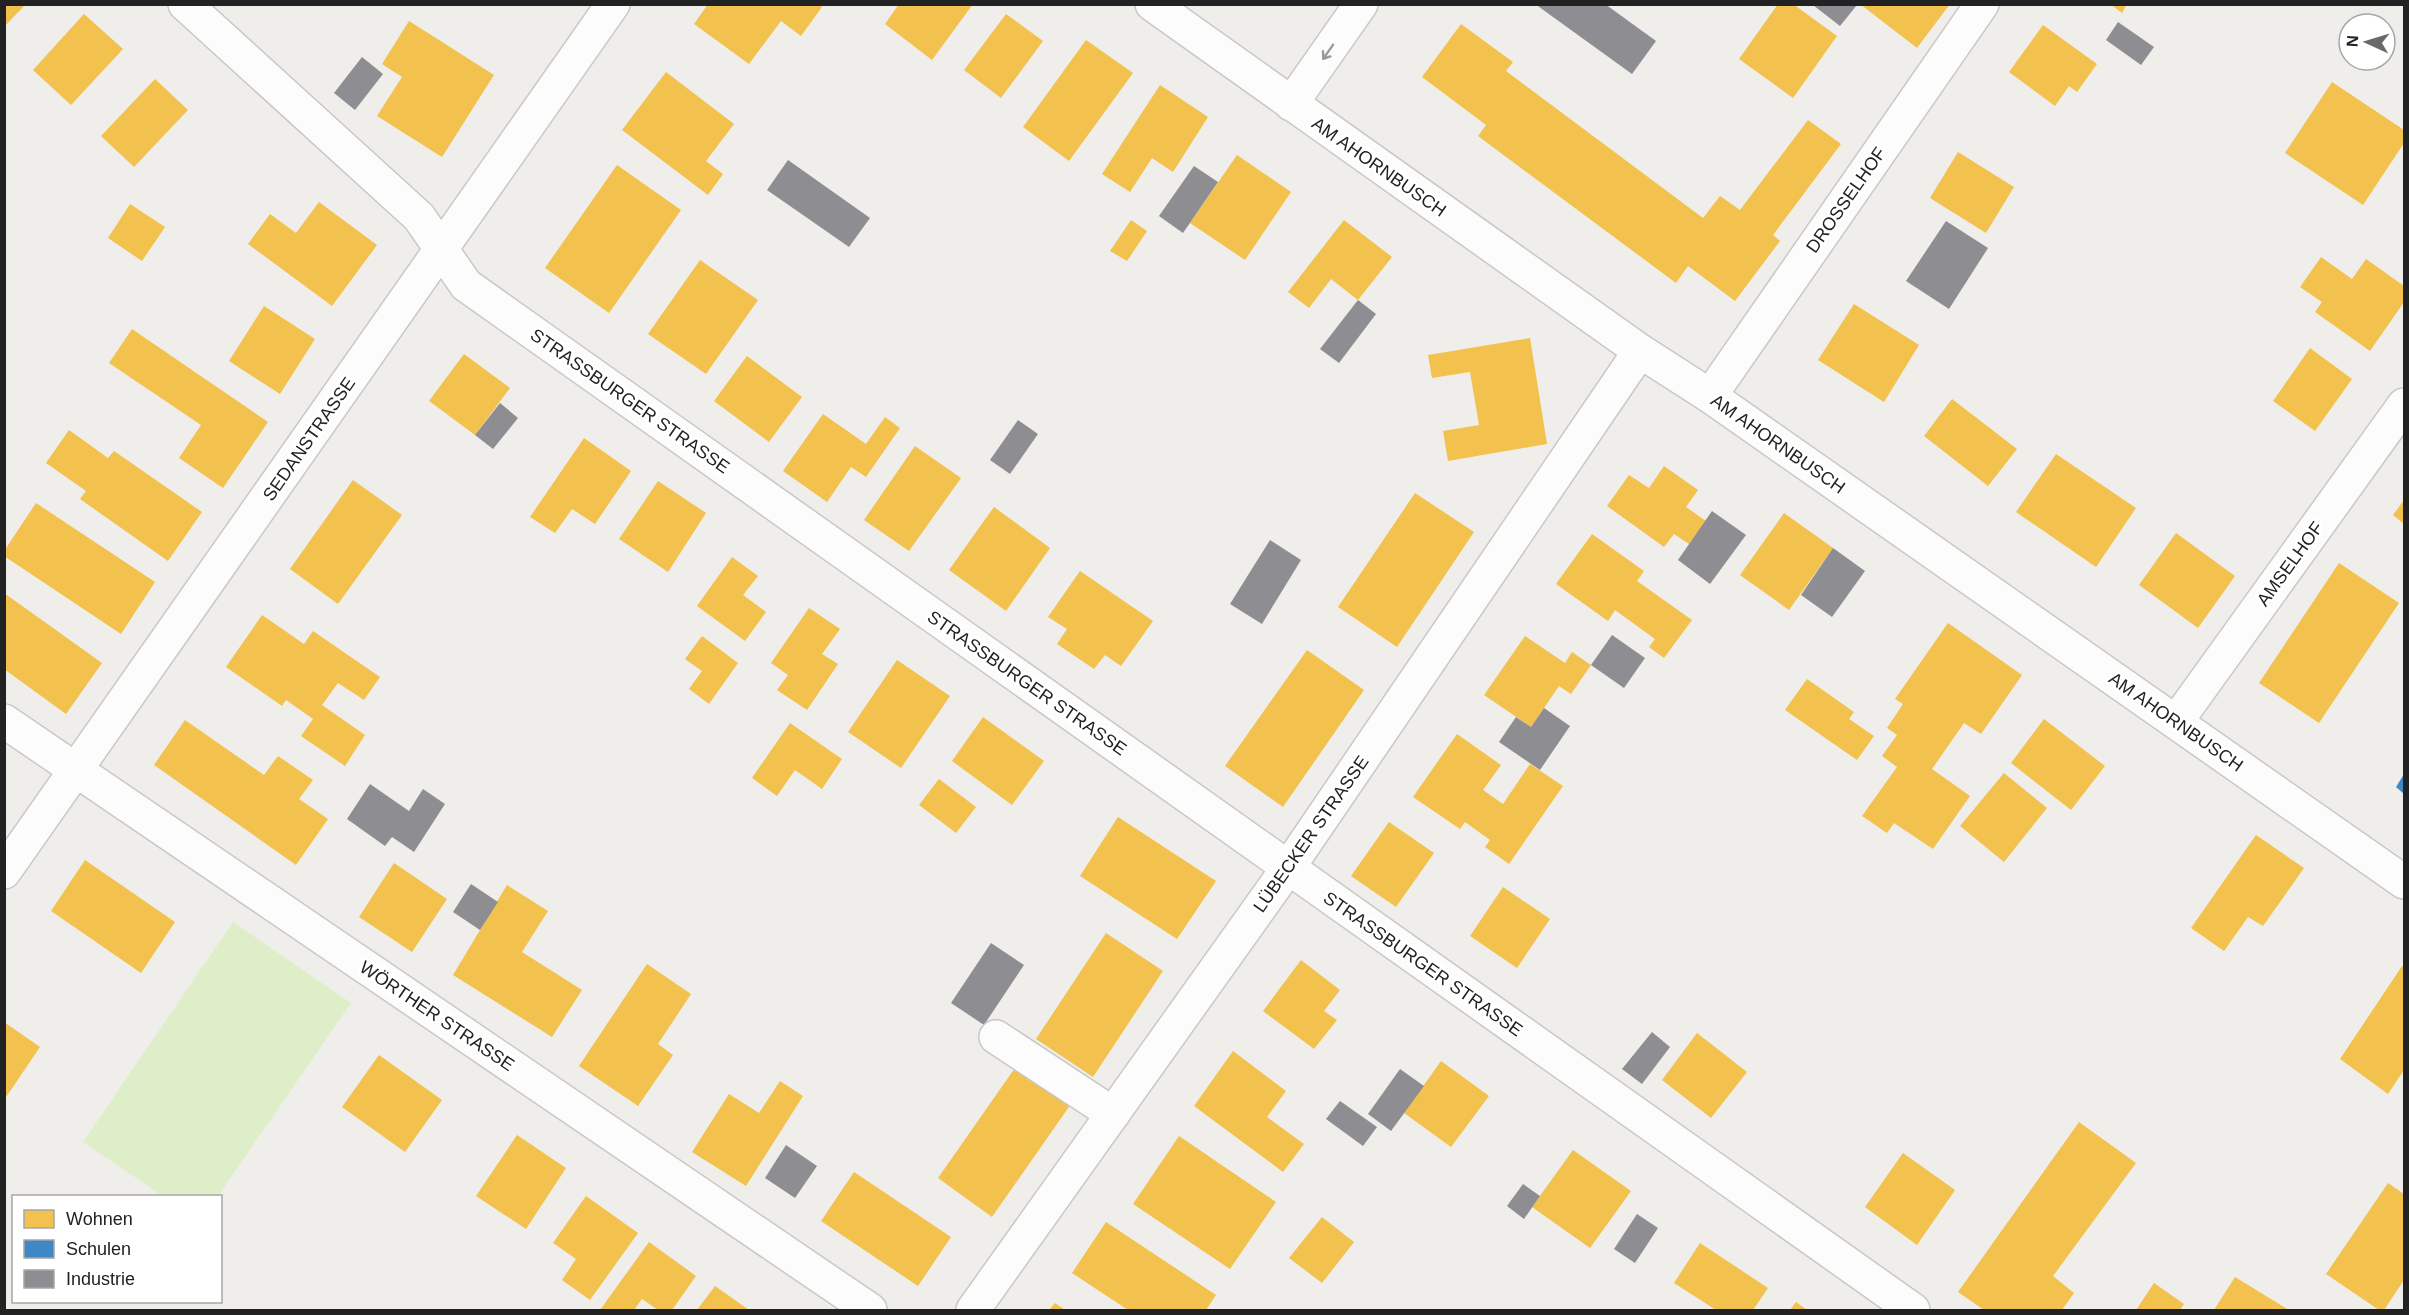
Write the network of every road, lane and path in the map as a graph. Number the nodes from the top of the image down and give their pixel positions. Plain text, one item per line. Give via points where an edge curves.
1 (185, 4) edge
2 (614, 4) edge
3 (1152, 4) edge
4 (1361, 4) edge
5 (1982, 4) edge
6 (1291, 104) junction
7 (442, 250) junction
8 (1640, 351) junction
9 (1710, 396) junction
10 (2404, 405) edge
11 (4, 721) edge
12 (2175, 722) junction
13 (76, 771) junction
14 (1288, 868) junction
15 (4, 872) edge
16 (2404, 882) edge
17 (996, 1036) dead end
18 (1113, 1114) junction
19 (870, 1311) edge
20 (973, 1311) edge
21 (1913, 1311) edge

1 - 7 street, STRASSBURGER STRASSE via 419,217
2 - 7 street, SEDANSTRASSE
3 - 6 street, AM AHORNBUSCH
4 -> 6 street
5 - 9 street, DROSSELHOF
6 - 8 street, AM AHORNBUSCH
7 - 13 street, SEDANSTRASSE
7 - 14 street, STRASSBURGER STRASSE via 466,285
8 - 9 street, AM AHORNBUSCH
8 - 14 street, LÜBECKER STRASSE
9 - 12 street, AM AHORNBUSCH
10 - 12 street, AMSELHOF
11 - 13 street, WÖRTHER STRASSE
12 - 16 street, AM AHORNBUSCH
13 - 15 street, SEDANSTRASSE
13 - 19 street, WÖRTHER STRASSE
14 - 18 street, LÜBECKER STRASSE
14 - 21 street, STRASSBURGER STRASSE
17 - 18 street
18 - 20 street, LÜBECKER STRASSE

